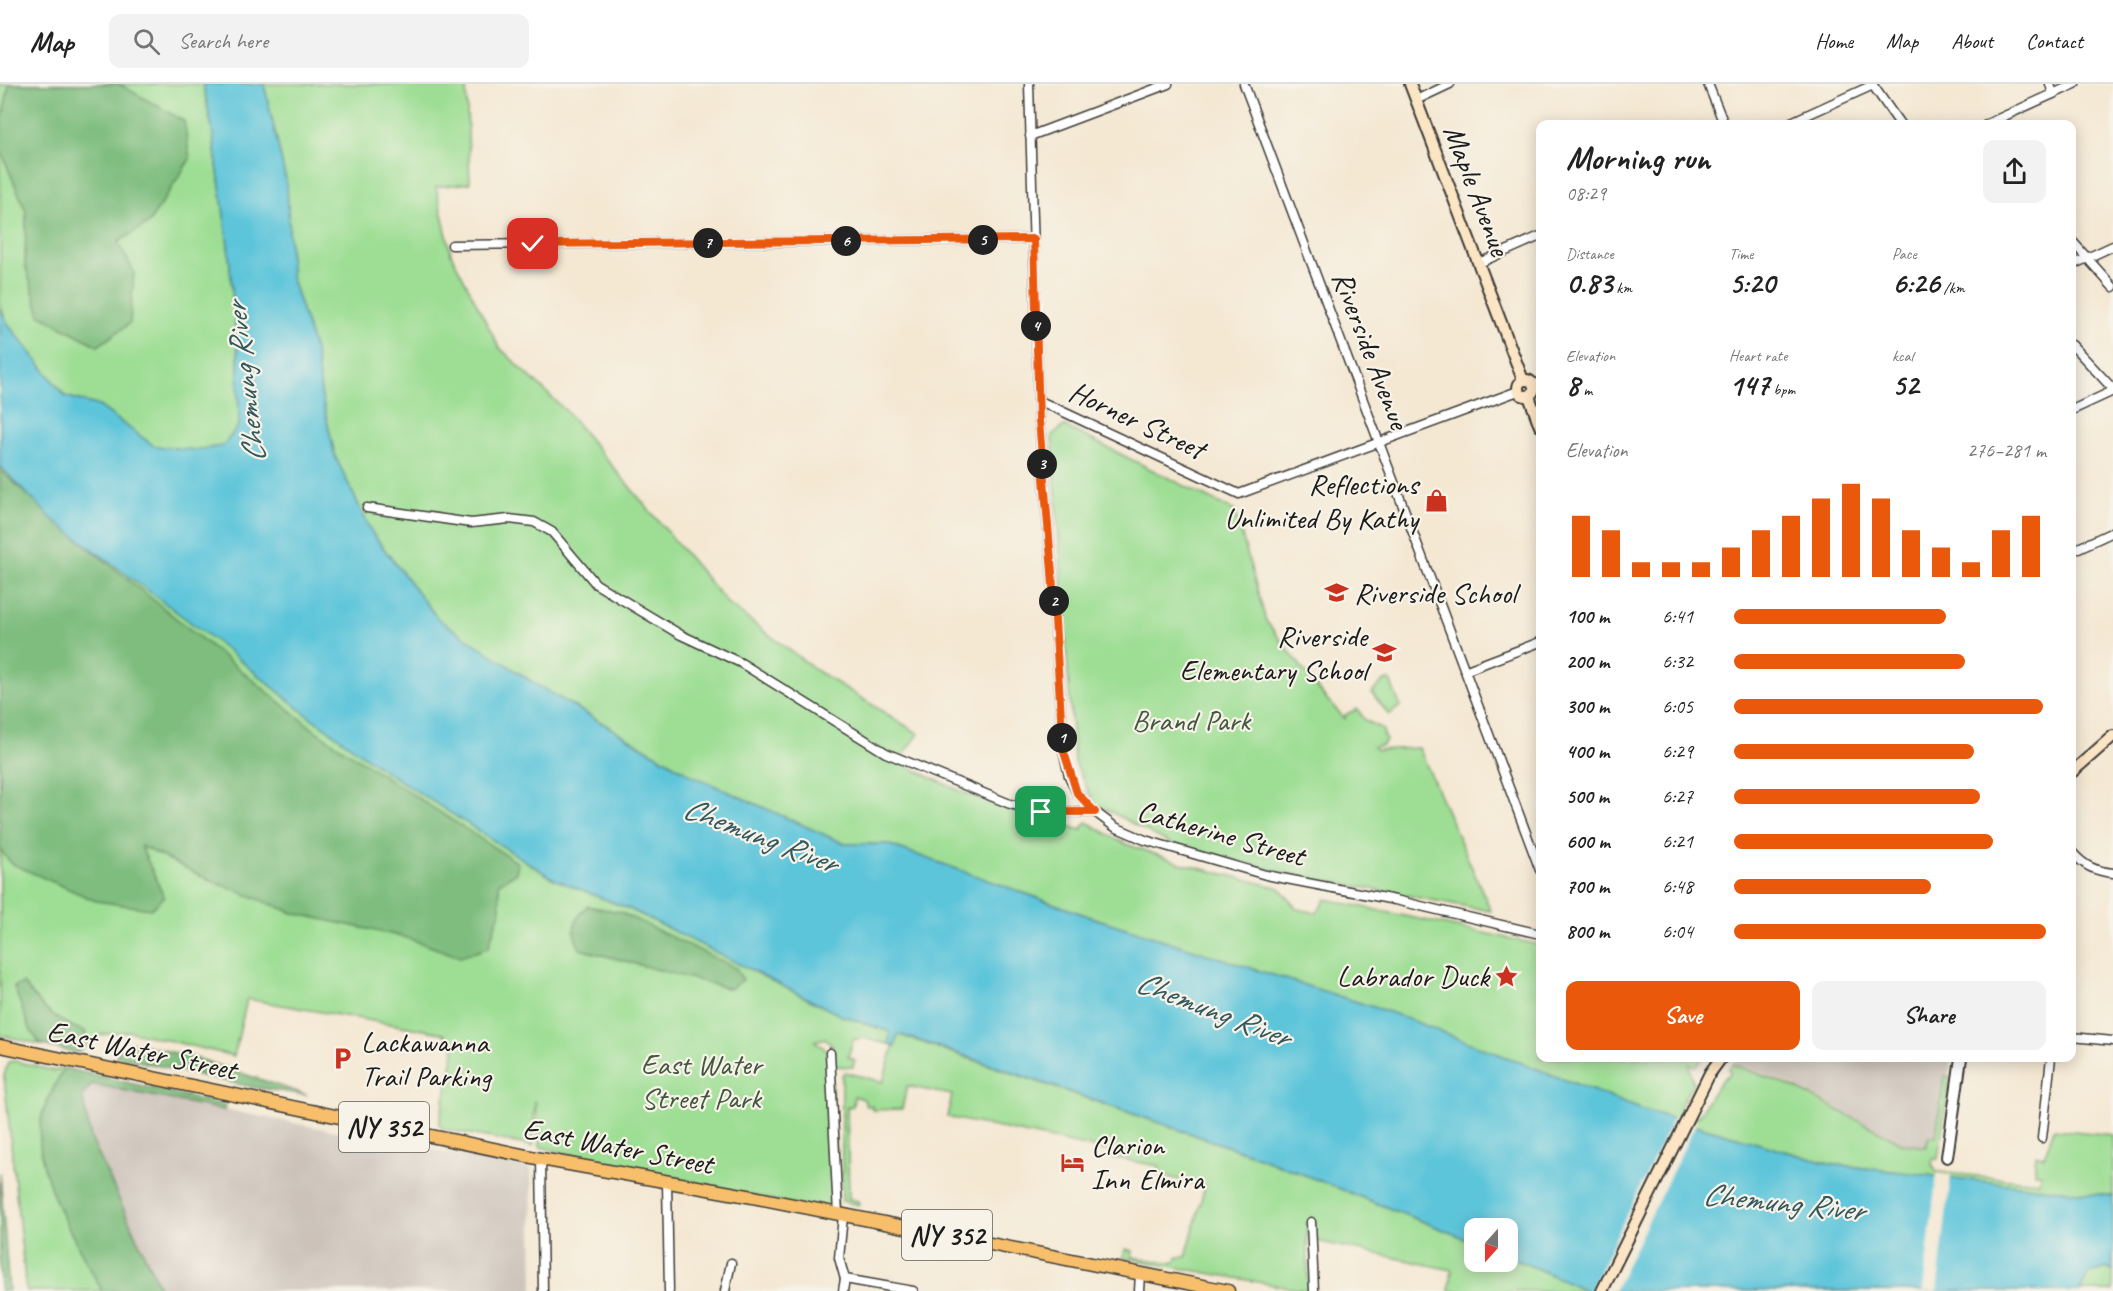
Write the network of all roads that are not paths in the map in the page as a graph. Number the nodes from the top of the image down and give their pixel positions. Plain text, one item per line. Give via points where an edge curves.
1 (1029, 84) edge
2 (1168, 84) edge
3 (1244, 84) edge
4 (1410, 84) edge
5 (1450, 84) edge
6 (1708, 84) edge
7 (2050, 84) edge
8 (2075, 84) edge
9 (1873, 85) edge
10 (2053, 94) junction
11 (1416, 100) junction
12 (1722, 120) edge
13 (1796, 120) edge
14 (1897, 120) edge
15 (1996, 120) edge
16 (1030, 136) junction
17 (1536, 238) edge
18 (1034, 239) junction
19 (452, 245) dead end
20 (2076, 246) edge
21 (2113, 246) edge
22 (2086, 257) junction
23 (1479, 263) junction
24 (2076, 263) edge
25 (2113, 287) edge
26 (2076, 349) edge
27 (1532, 382) edge
28 (2113, 391) edge
29 (1524, 393) junction
30 (1038, 400) junction
31 (2076, 408) edge
32 (1536, 418) edge
33 (1381, 443) junction
34 (367, 508) dead end
35 (2113, 532) edge
36 (2076, 549) edge
37 (1536, 644) edge
38 (1467, 670) junction
39 (2113, 736) edge
40 (2076, 768) edge
41 (1095, 812) junction
42 (2076, 858) edge
43 (1536, 859) edge
44 (2113, 873) edge
45 (1536, 933) edge
46 (2076, 1036) edge
47 (2113, 1041) edge
48 (0, 1046) edge
49 (830, 1053) dead end
50 (1718, 1062) edge
51 (1959, 1062) edge
52 (2051, 1062) edge
53 (2042, 1138) dead end
54 (1947, 1157) dead end
55 (541, 1159) junction
56 (667, 1182) junction
57 (841, 1216) junction
58 (1311, 1222) dead end
59 (730, 1263) dead end
60 (1140, 1274) junction
61 (845, 1279) junction
62 (543, 1291) edge
63 (669, 1291) edge
64 (725, 1291) edge
65 (843, 1291) edge
66 (913, 1291) edge
67 (1139, 1291) edge
68 (1227, 1291) edge
69 (1314, 1291) edge
70 (1602, 1291) edge

1 - 16 street, Catherine Street
2 - 16 street
3 - 33 street, Riverside Avenue
4 - 11 main road, Maple Avenue
5 - 11 street
6 - 12 street
7 - 10 street
8 - 10 street
9 - 13 street
9 - 14 street
10 - 15 street
11 - 23 main road, Maple Avenue
16 - 18 street, Catherine Street
17 - 23 street
18 - 19 street
18 - 30 street, Catherine Street
20 - 22 street
21 - 22 street
22 - 24 street
22 - 25 street
23 - 27 main road, Maple Avenue
26 - 28 street
27 - 29 main road via 1518,385
28 - 31 street
29 - 32 main road
29 - 33 street, Horner Street
30 - 33 street, Horner Street via 1239,494
30 - 41 street, Catherine Street via 1063,749 1077,793
33 - 38 street, Riverside Avenue
34 - 41 street via 471,523 509,519 534,522 552,532 596,584 681,635 741,663 886,753 1010,804 1041,812
35 - 36 street
37 - 38 street
38 - 43 street, Riverside Avenue
39 - 40 main road
41 - 45 street, Catherine Street via 1115,827 1145,840 1266,875
42 - 44 street via 2095,871
46 - 47 street
48 - 55 main road, East Water Street / NY 352
49 - 57 street
50 - 70 main road
51 - 54 street
52 - 53 street
55 - 56 main road, East Water Street / NY 352
55 - 62 street
56 - 57 main road, East Water Street / NY 352
56 - 63 street
57 - 60 main road, East Water Street / NY 352
57 - 61 street via 839,1258
58 - 69 street
59 - 64 street
60 - 67 street
60 - 68 main road, East Water Street / NY 352
61 - 65 street
61 - 66 street

